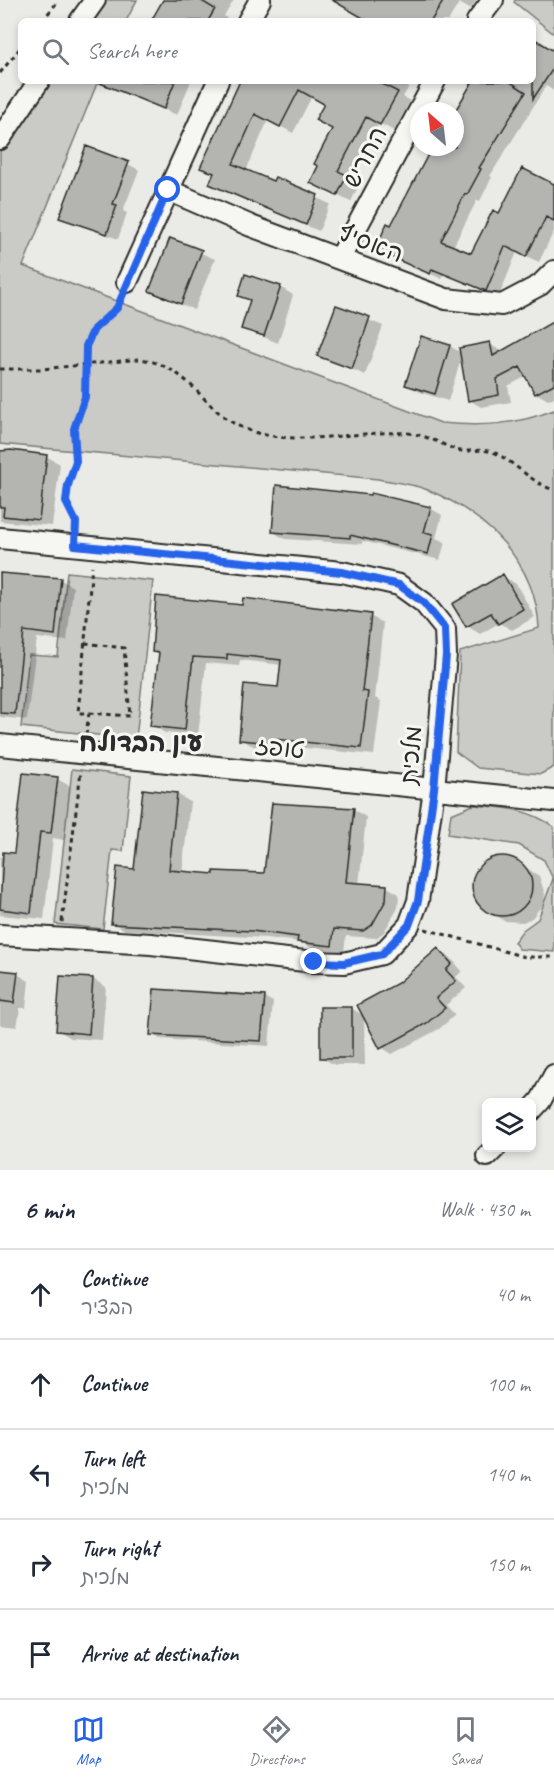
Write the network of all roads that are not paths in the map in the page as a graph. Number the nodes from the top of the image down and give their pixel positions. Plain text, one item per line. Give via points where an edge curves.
1 (95, 0) edge
2 (260, 0) edge
3 (493, 0) edge
4 (82, 18) edge
5 (250, 18) edge
6 (479, 18) edge
7 (37, 84) edge
8 (217, 84) edge
9 (433, 84) edge
10 (0, 139) edge
11 (168, 190) junction
12 (340, 258) junction
13 (554, 271) edge
14 (127, 282) road end
15 (0, 538) edge
16 (0, 745) edge
17 (434, 789) junction
18 (554, 801) edge
19 (0, 935) edge
20 (554, 1075) edge
21 (536, 1105) edge

1 - 4 street
2 - 5 street
3 - 6 street
7 - 10 street
8 - 11 street
9 - 12 street, החריש
11 - 12 street, האסיף
11 - 14 street
12 - 13 street, האסיף via 446,299 502,305 540,285
15 - 17 street, מלכית via 342,572 399,585 424,603 445,629
16 - 17 street, טופז
17 - 18 street, טופז
17 - 19 street, מלכית via 418,901 409,925 382,954 344,963 151,944
20 - 21 street

